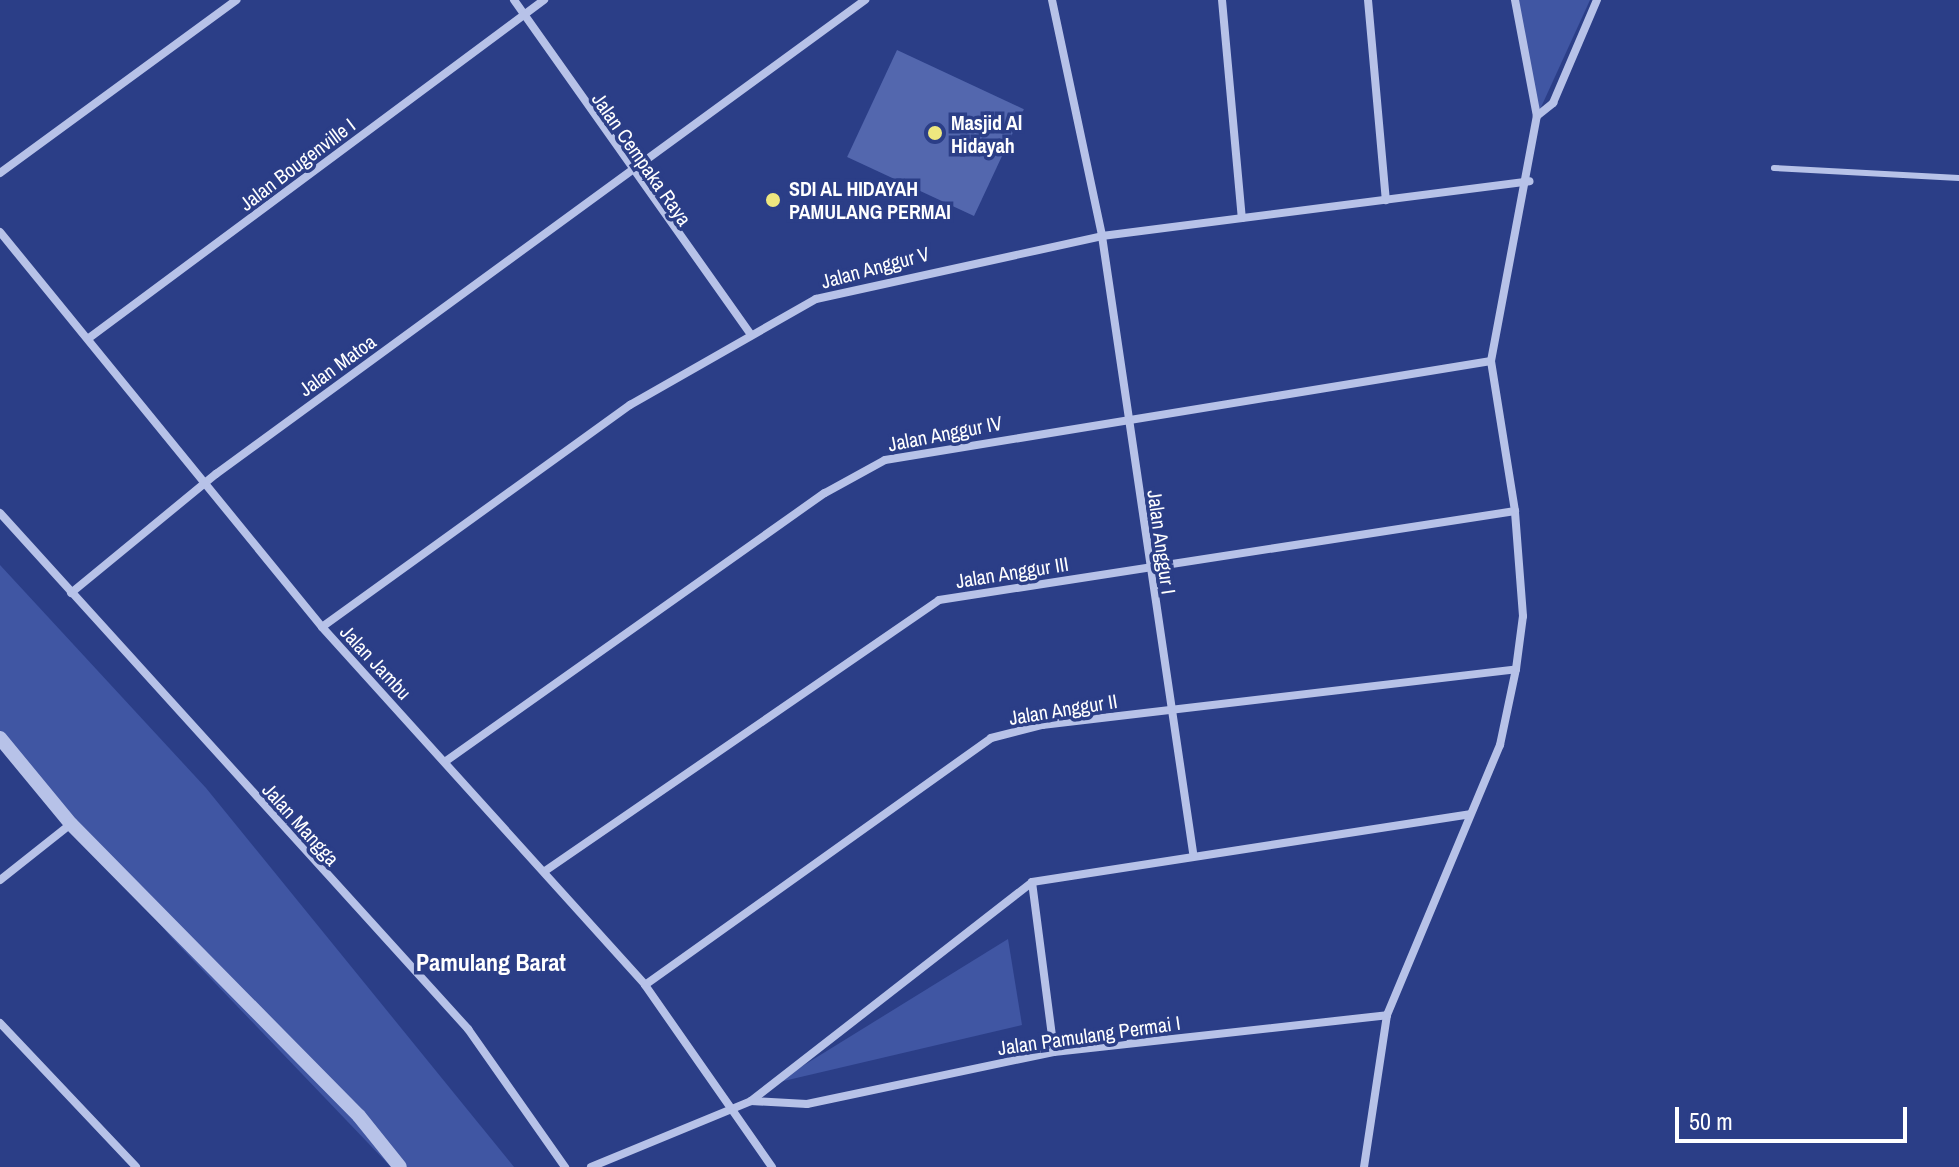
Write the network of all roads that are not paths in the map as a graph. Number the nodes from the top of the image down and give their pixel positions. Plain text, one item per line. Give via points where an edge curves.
1 (236, 0) edge
2 (514, 0) edge
3 (544, 0) edge
4 (865, 0) edge
5 (1052, 0) edge
6 (1222, 0) edge
7 (1368, 0) edge
8 (1515, 0) edge
9 (1597, 0) edge
10 (524, 15) junction
11 (1537, 116) junction
12 (1774, 168) dead end
13 (628, 170) junction
14 (0, 173) edge
15 (1959, 178) edge
16 (1529, 181) junction
17 (1386, 200) junction
18 (1242, 218) junction
19 (0, 232) edge
20 (1102, 236) junction
21 (750, 333) junction
22 (89, 338) junction
23 (1491, 361) junction
24 (1129, 420) junction
25 (202, 485) junction
26 (1515, 511) junction
27 (0, 513) edge
28 (1150, 567) junction
29 (71, 593) junction
30 (322, 627) junction
31 (1516, 669) junction
32 (1169, 710) junction
33 (0, 738) edge
34 (446, 761) junction
35 (1470, 814) junction
36 (71, 824) junction
37 (1193, 852) junction
38 (545, 871) junction
39 (0, 880) edge
40 (1032, 882) junction
41 (645, 985) junction
42 (1387, 1015) junction
43 (0, 1023) edge
44 (1054, 1052) junction
45 (751, 1101) junction
46 (733, 1108) junction
47 (136, 1167) edge
48 (400, 1167) edge
49 (565, 1167) edge
50 (591, 1167) edge
51 (772, 1167) edge
52 (1364, 1167) edge

1 - 14 street
2 - 10 street, Jalan Cempaka Raya
3 - 10 street, Jalan Bougenville I
4 - 13 street, Jalan Matoa
5 - 20 street, Jalan Anggur I
6 - 18 street
7 - 17 street
8 - 11 street
9 - 11 street via 1553,103
10 - 13 street, Jalan Cempaka Raya
10 - 22 street, Jalan Bougenville I
11 - 16 street
12 - 15 lane
13 - 21 street, Jalan Cempaka Raya
13 - 25 street, Jalan Matoa
16 - 17 street, Jalan Anggur V
16 - 23 street
17 - 18 street, Jalan Anggur V
18 - 20 street, Jalan Anggur V
19 - 22 street, Jalan Jambu
20 - 21 street, Jalan Anggur V via 846,288
20 - 24 street, Jalan Anggur I
21 - 30 street, Jalan Anggur V via 630,405
22 - 25 street, Jalan Jambu
23 - 24 street, Jalan Anggur IV
23 - 26 street
24 - 28 street, Jalan Anggur I
24 - 34 street, Jalan Anggur IV via 937,447 857,471
25 - 29 street, Jalan Matoa
25 - 30 street, Jalan Jambu
26 - 28 street, Jalan Anggur III
26 - 31 street via 1523,616
27 - 29 street, Jalan Mangga
28 - 32 street, Jalan Anggur I
28 - 38 street, Jalan Anggur III via 961,595 916,610
29 - 49 street, Jalan Mangga via 468,1029
30 - 34 street, Jalan Jambu
31 - 32 street, Jalan Anggur II
31 - 35 street via 1500,745
32 - 37 street, Jalan Anggur I
32 - 41 street, Jalan Anggur II via 991,738
33 - 36 street
34 - 38 street, Jalan Jambu
35 - 37 street
35 - 42 street
36 - 39 street
36 - 48 street via 359,1116
37 - 40 street
38 - 41 street, Jalan Jambu
40 - 44 street
40 - 45 street
41 - 46 street, Jalan Jambu
42 - 44 street, Jalan Pamulang Permai I
42 - 52 street
43 - 47 street
44 - 45 street, Jalan Pamulang Permai I via 807,1104
45 - 46 street
46 - 50 street
46 - 51 street, Jalan Jambu

